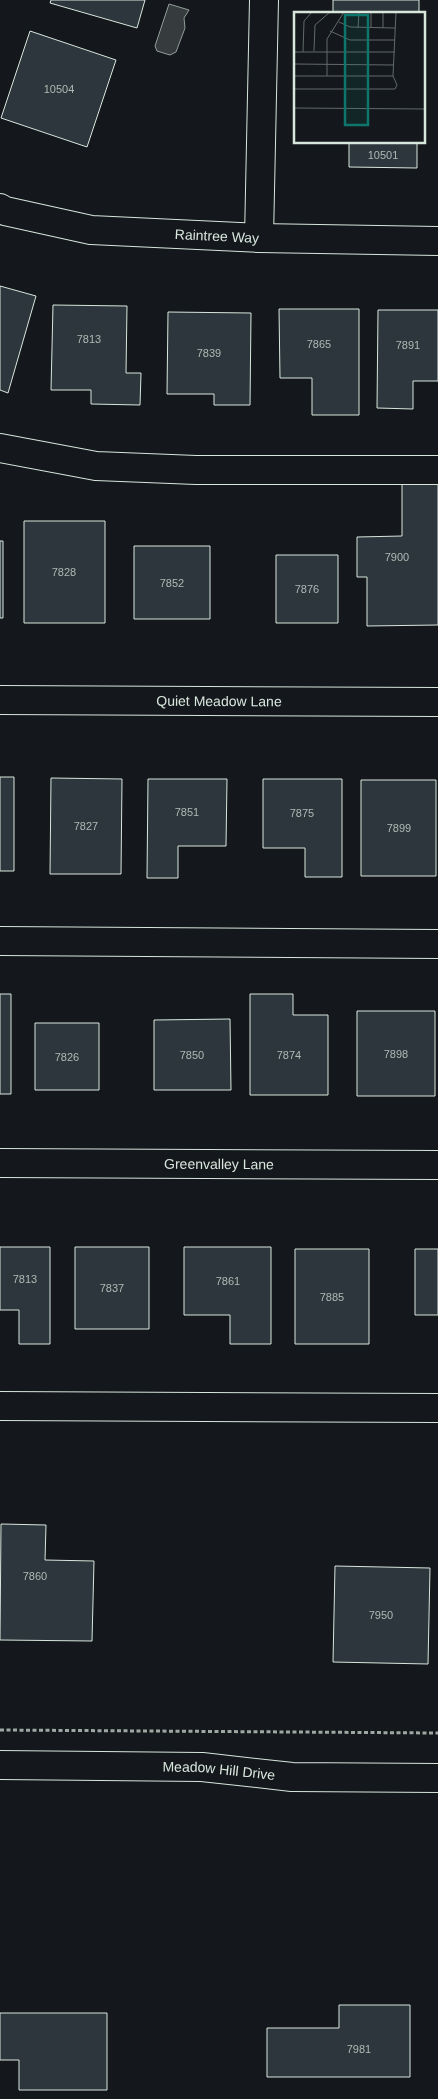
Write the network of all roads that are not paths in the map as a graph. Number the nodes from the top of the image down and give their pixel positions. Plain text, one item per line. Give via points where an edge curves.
1 (264, 0) edge
2 (0, 208) edge
3 (259, 238) junction
4 (438, 241) edge
5 (0, 448) edge
6 (438, 470) edge
7 (0, 700) edge
8 (438, 702) edge
9 (0, 941) edge
10 (438, 944) edge
11 (0, 1163) edge
12 (438, 1165) edge
13 (0, 1406) edge
14 (438, 1408) edge
15 (0, 1765) edge
16 (438, 1778) edge

1 - 3 street
2 - 3 street, Raintree Way via 91,230
3 - 4 street, Raintree Way
5 - 6 street via 96,466 196,470
7 - 8 street, Quiet Meadow Lane
9 - 10 street
11 - 12 street, Greenvalley Lane
13 - 14 street
15 - 16 street, Meadow Hill Drive via 202,1766 292,1777

